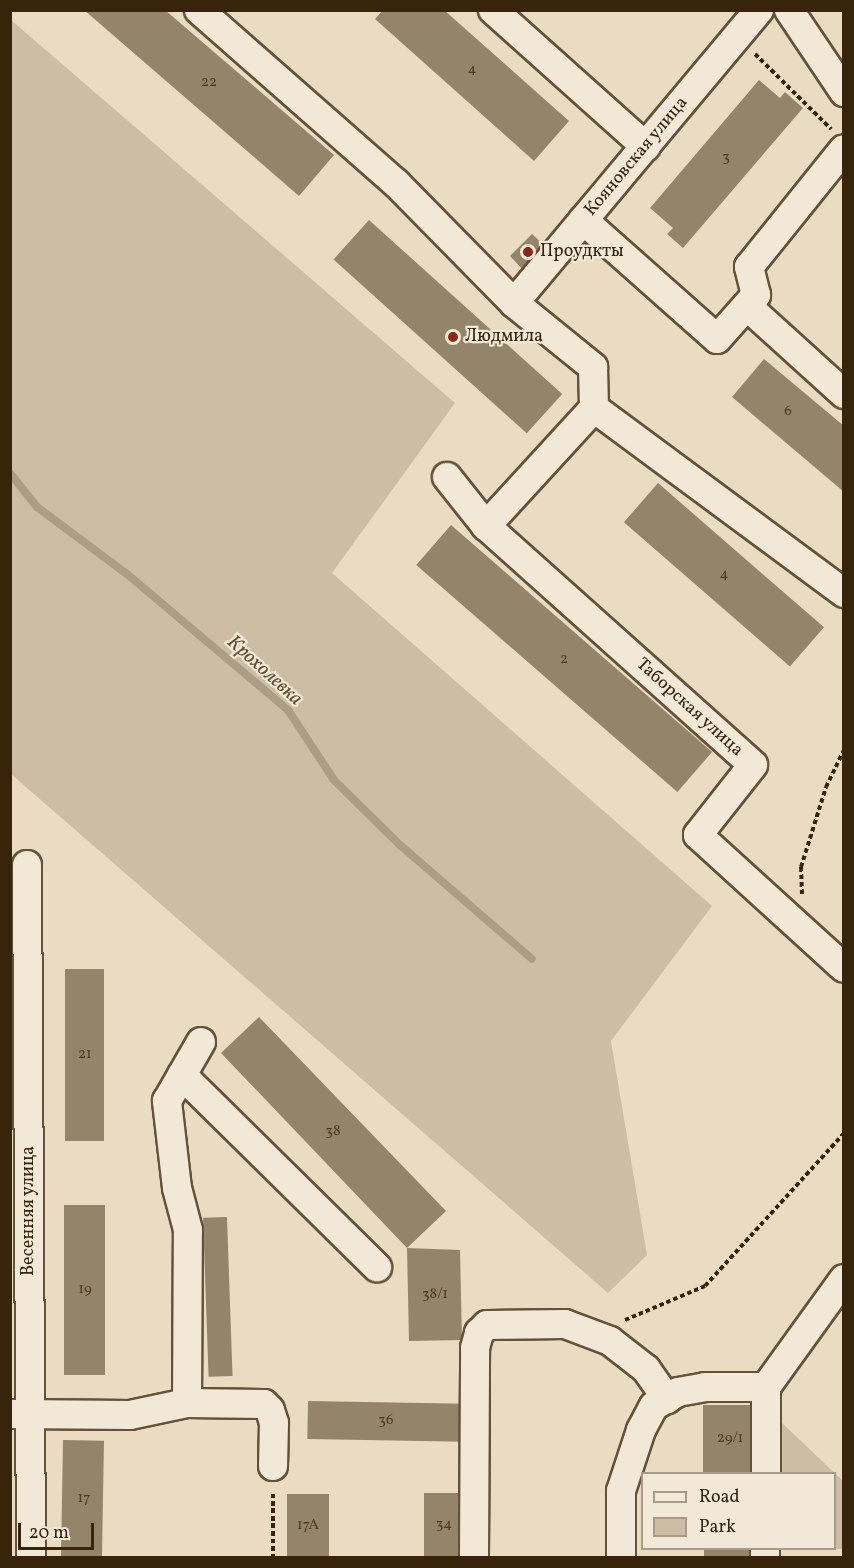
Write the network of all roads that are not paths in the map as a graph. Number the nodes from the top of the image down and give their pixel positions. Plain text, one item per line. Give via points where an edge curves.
1 (199, 10) edge
2 (493, 10) edge
3 (759, 10) edge
4 (789, 10) edge
5 (843, 92) edge
6 (839, 141) edge
7 (646, 147) junction
8 (583, 219) junction
9 (514, 303) junction
10 (747, 306) junction
11 (843, 394) edge
12 (594, 408) junction
13 (447, 477) dead end
14 (486, 526) junction
15 (843, 593) edge
16 (27, 865) dead end
17 (19, 910) edge
18 (843, 968) edge
19 (201, 1042) dead end
20 (182, 1075) junction
21 (20, 1212) edge
22 (377, 1267) dead end
23 (843, 1279) edge
24 (766, 1387) junction
25 (667, 1399) junction
26 (187, 1402) junction
27 (20, 1414) edge
28 (273, 1466) road end
29 (766, 1472) edge
30 (31, 1557) edge
31 (474, 1557) edge
32 (621, 1557) edge

1 - 9 street via 396,183
2 - 7 street
3 - 7 street, Кояновская улица
4 - 5 street
6 - 10 street via 749,267 756,295
7 - 8 street, Кояновская улица
8 - 9 street, Кояновская улица
8 - 10 street via 717,339
9 - 12 street via 593,368
10 - 11 street
12 - 14 street
12 - 15 street
13 - 14 street, Таборская улица
14 - 18 street, Таборская улица via 753,765 698,835
16 - 17 street, Весенняя улица
17 - 21 street, Весенняя улица
19 - 20 street
20 - 22 street
20 - 26 street via 167,1101 177,1188 188,1230
21 - 27 street, Весенняя улица
23 - 24 street
24 - 25 street via 705,1387 678,1392
24 - 29 street
25 - 31 street via 646,1369 610,1341 565,1324 487,1324 479,1333 476,1348
25 - 32 street via 654,1406 641,1430 621,1491
26 - 27 street via 130,1415
26 - 28 street via 264,1404 274,1423
27 - 30 street, Весенняя улица

